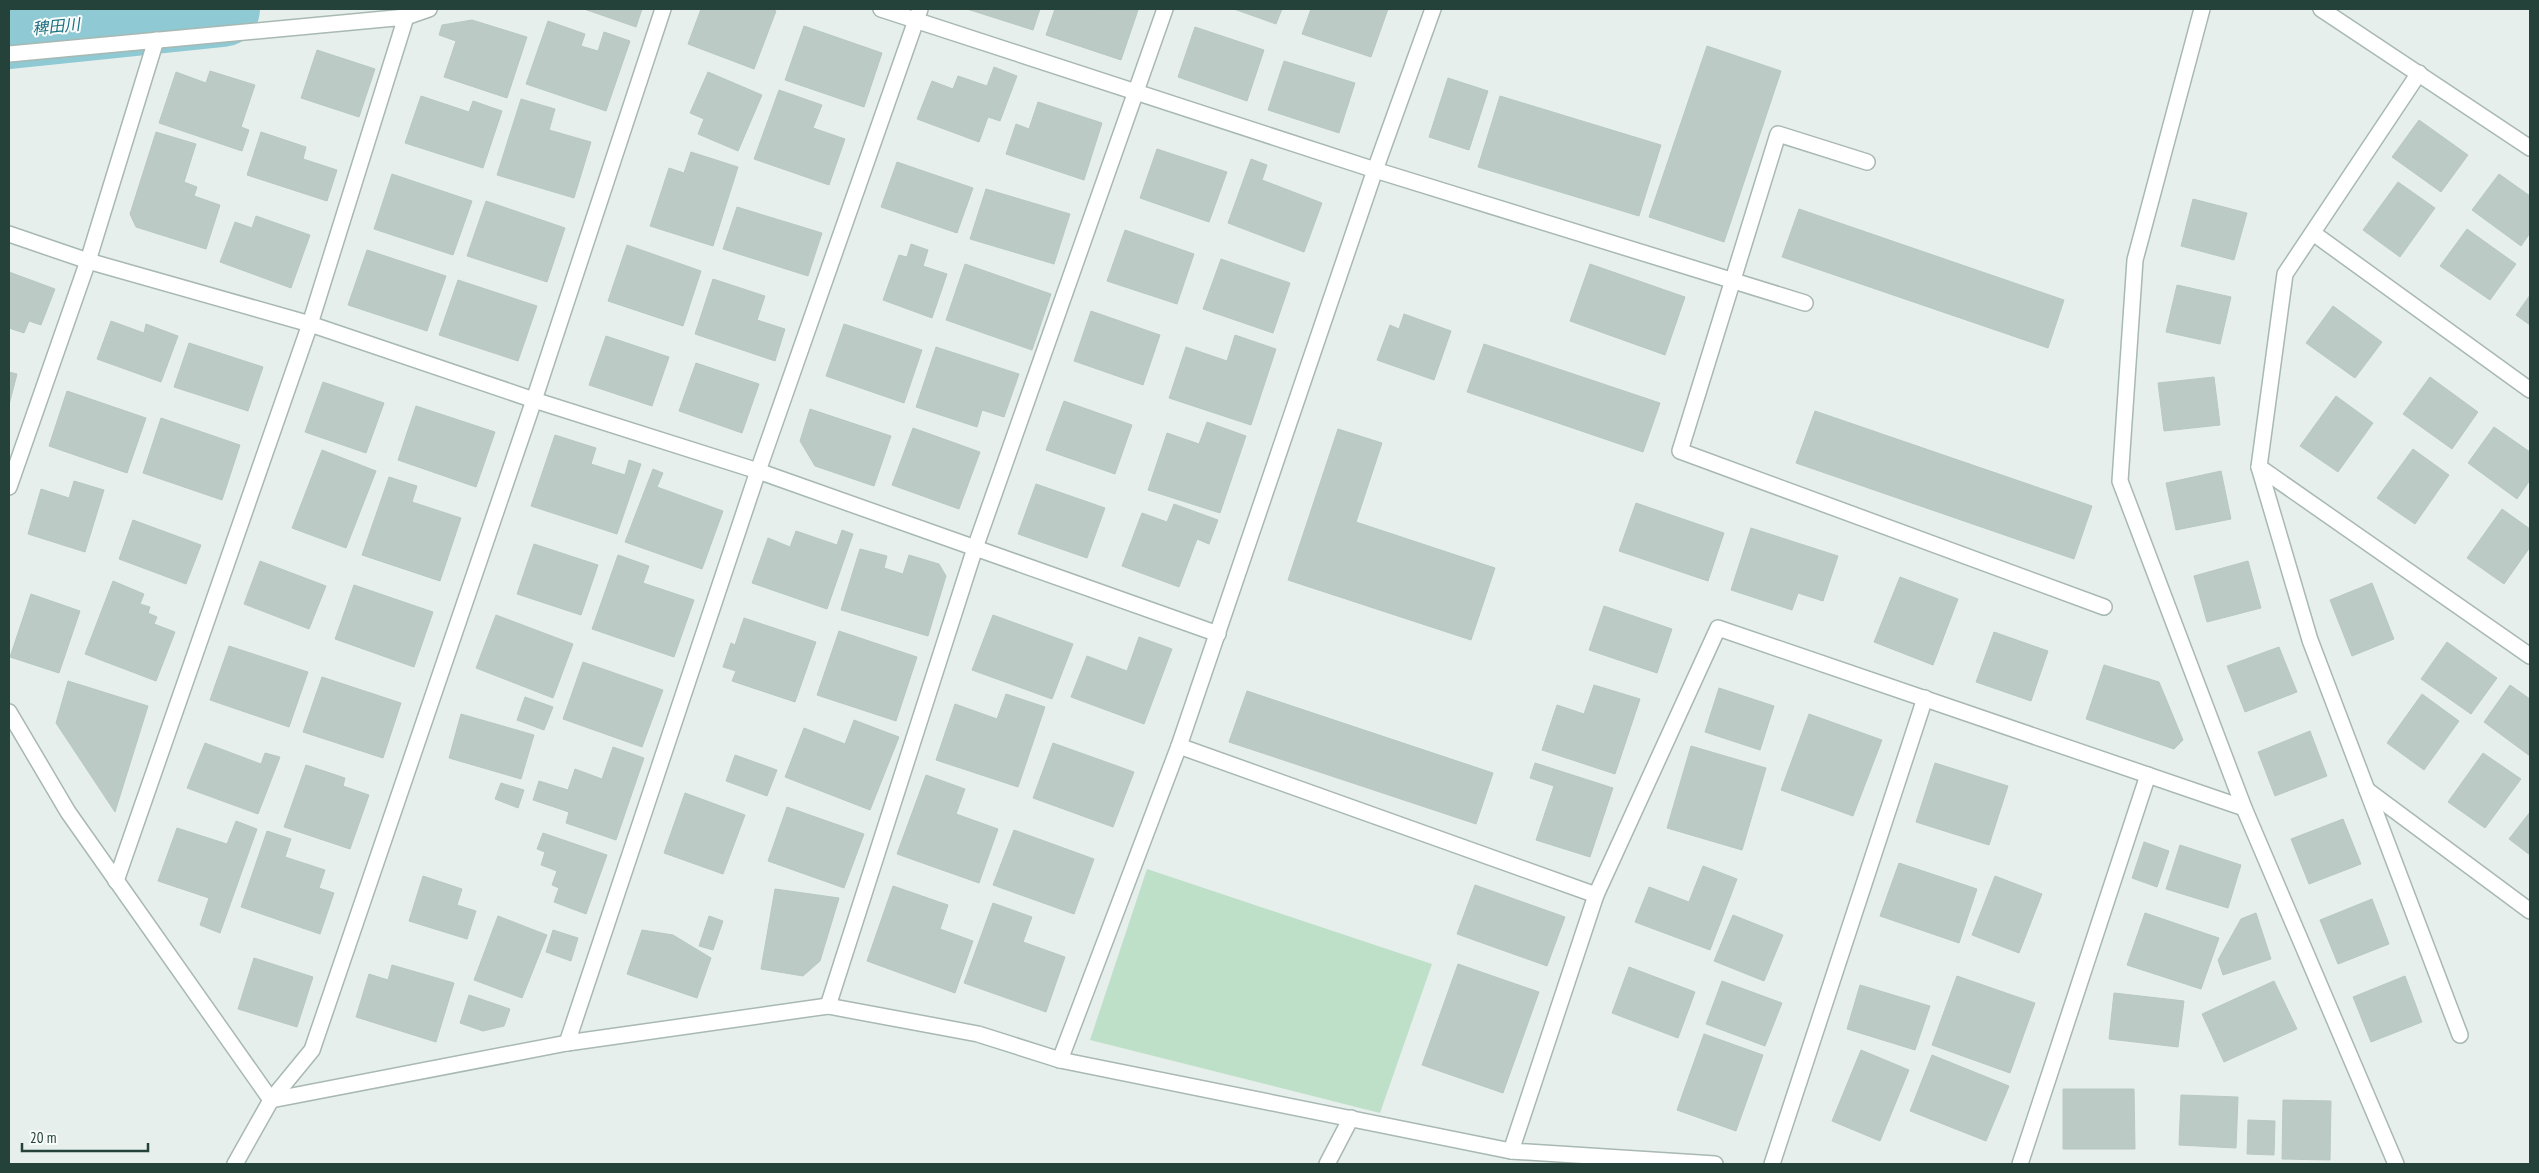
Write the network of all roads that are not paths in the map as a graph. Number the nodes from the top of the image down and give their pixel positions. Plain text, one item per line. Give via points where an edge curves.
1 (429, 9) edge
2 (663, 9) edge
3 (881, 9) edge
4 (1166, 9) edge
5 (1433, 9) edge
6 (2202, 9) edge
7 (2321, 9) edge
8 (918, 15) edge
9 (406, 17) junction
10 (156, 40) junction
11 (9, 54) edge
12 (2419, 73) junction
13 (1137, 92) junction
14 (2530, 148) edge
15 (1867, 162) dead end
16 (1375, 170) junction
17 (2313, 233) junction
18 (9, 234) edge
19 (88, 261) junction
20 (1732, 281) junction
21 (1805, 303) dead end
22 (310, 324) junction
23 (2530, 390) edge
24 (534, 400) junction
25 (2259, 467) junction
26 (758, 471) junction
27 (9, 487) edge
28 (974, 548) junction
29 (2104, 607) dead end
30 (1218, 634) junction
31 (2530, 656) edge
32 (1924, 698) junction
33 (9, 712) edge
34 (1179, 746) junction
35 (2148, 775) junction
36 (2367, 790) junction
37 (2244, 808) junction
38 (116, 881) junction
39 (1596, 896) junction
40 (2530, 911) edge
41 (828, 1006) junction
42 (2460, 1035) dead end
43 (567, 1043) junction
44 (1060, 1060) junction
45 (271, 1100) junction
46 (1351, 1118) junction
47 (1511, 1150) junction
48 (235, 1164) edge
49 (1327, 1164) edge
50 (1714, 1164) edge
51 (1772, 1164) edge
52 (2020, 1164) edge
53 (2396, 1164) edge

1 - 9 street
2 - 24 street
3 - 8 street
4 - 13 street
5 - 16 street
6 - 37 street via 2135,260 2120,481
7 - 12 street
8 - 13 street
8 - 26 street
9 - 10 street
9 - 22 street
10 - 11 street
10 - 19 street
12 - 14 street
12 - 17 street
13 - 16 street
13 - 28 street
15 - 20 street via 1778,134
16 - 20 street
16 - 30 street
17 - 23 street
17 - 25 street via 2285,274
18 - 19 street
19 - 22 street
19 - 27 street
20 - 21 street
20 - 29 street via 1680,451
22 - 24 street
22 - 38 street
24 - 26 street
24 - 45 street via 312,1050
25 - 31 street
25 - 36 street via 2310,640
26 - 28 street
26 - 43 street
28 - 30 street
28 - 41 street
30 - 34 street
32 - 35 street
32 - 39 street via 1718,628
32 - 51 street
33 - 38 street via 68,812
34 - 39 street
34 - 44 street
35 - 37 street
35 - 52 street
36 - 40 street
36 - 42 street
37 - 53 street
38 - 45 street
39 - 47 street
41 - 43 street
41 - 44 street via 978,1034
43 - 45 street
44 - 46 street
45 - 48 street
46 - 47 street
46 - 49 street
47 - 50 street

